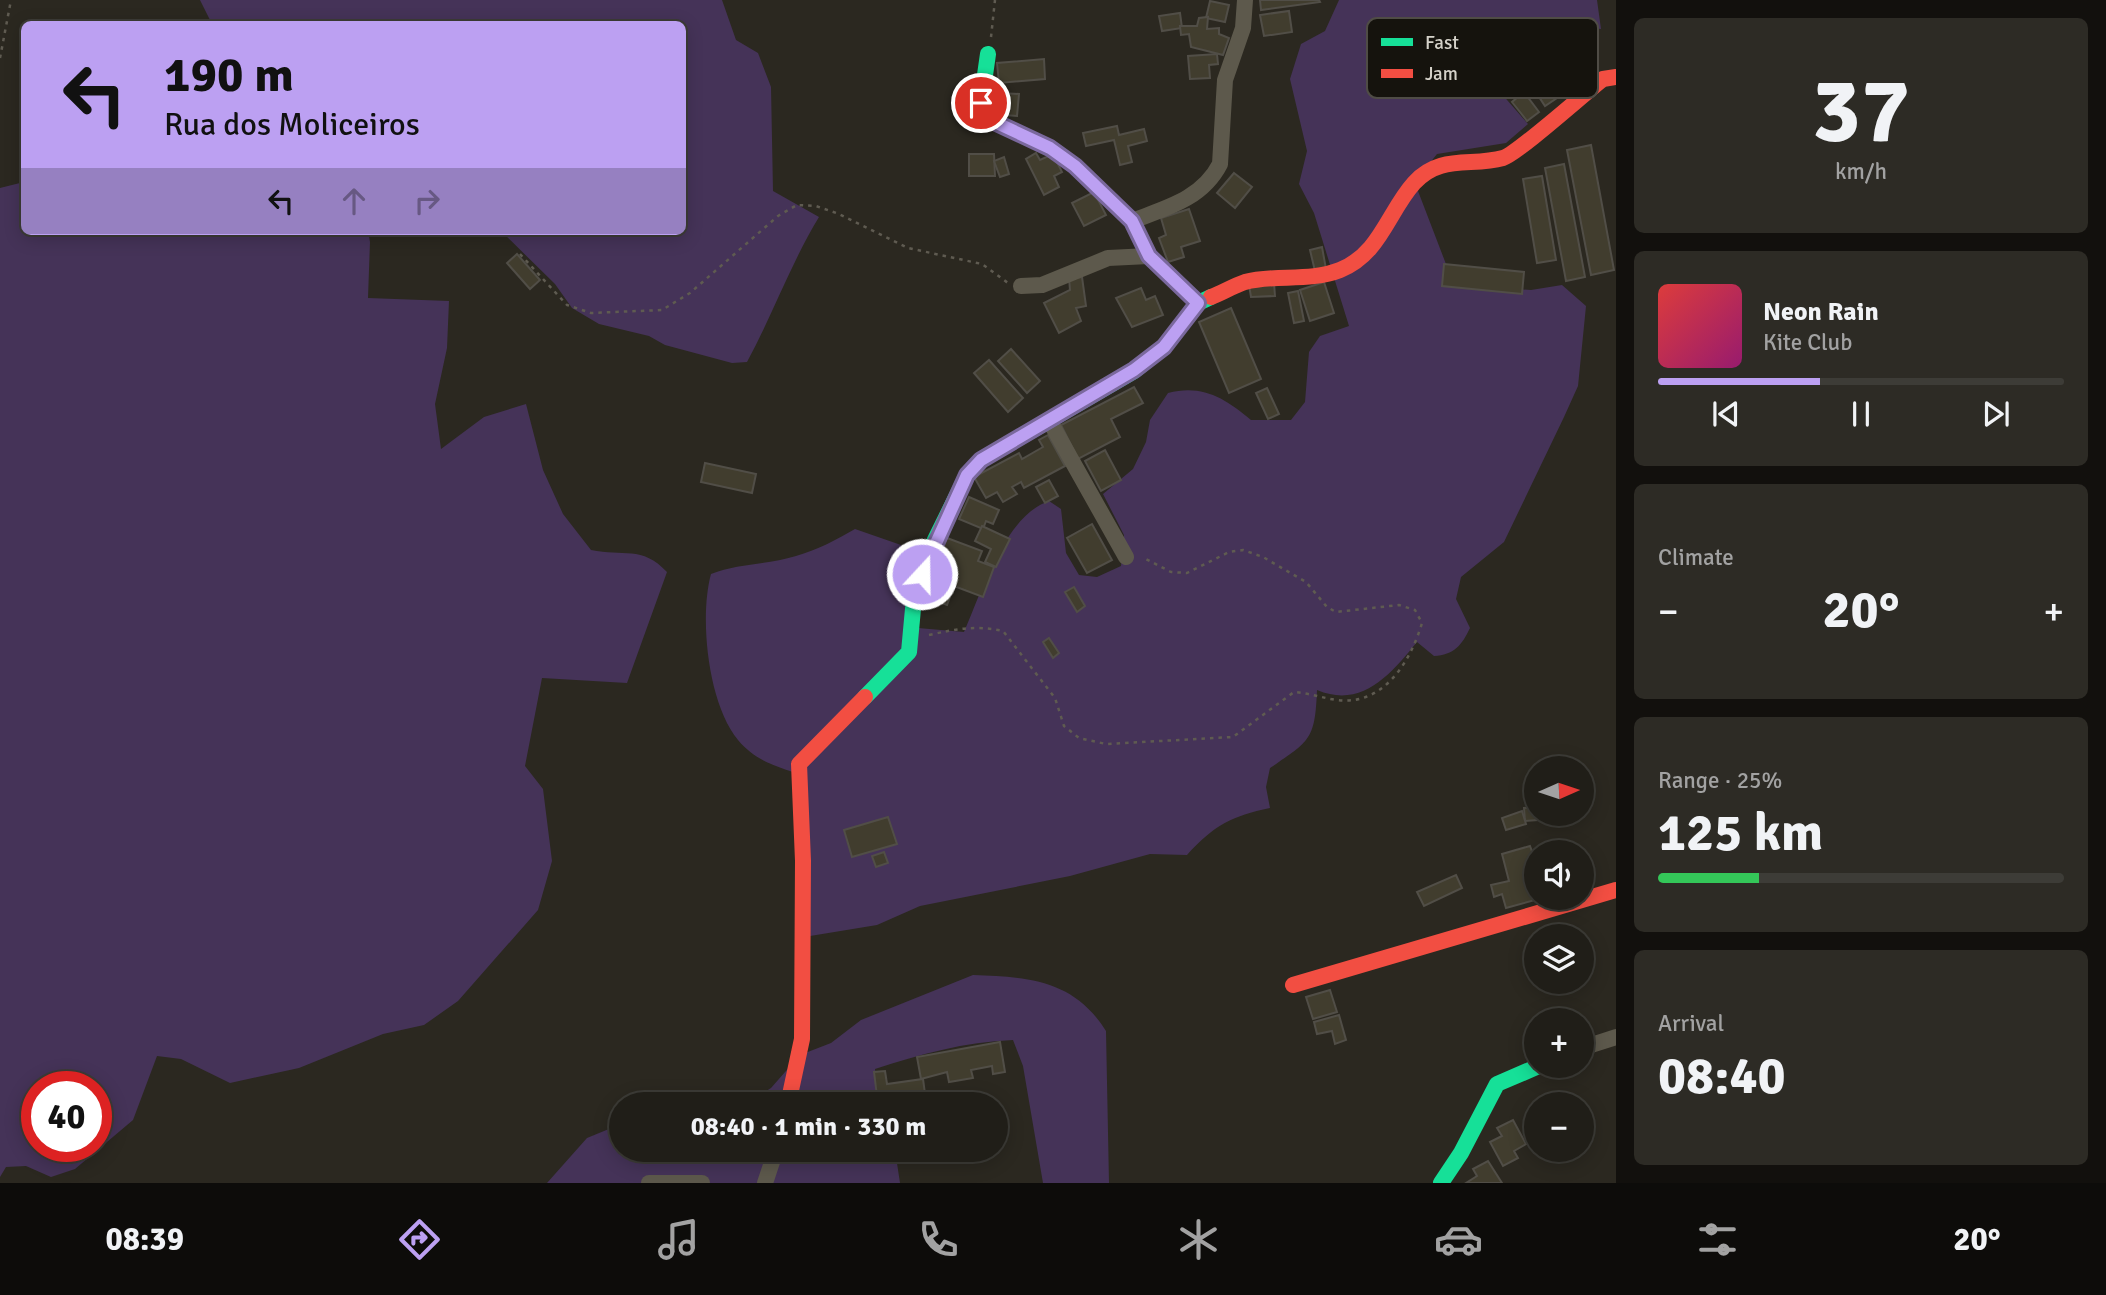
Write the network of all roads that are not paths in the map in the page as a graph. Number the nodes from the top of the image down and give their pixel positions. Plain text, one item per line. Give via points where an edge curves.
1 (1245, 0) edge
2 (988, 54) road end
3 (1616, 76) edge
4 (1598, 83) edge
5 (1579, 98) edge
6 (1132, 221) junction
7 (1149, 256) junction
8 (1021, 286) road end
9 (1198, 303) junction
10 (1049, 420) junction
11 (1126, 557) road end
12 (1616, 890) edge
13 (1293, 985) dead end
14 (1616, 1037) edge
15 (1594, 1044) edge
16 (1524, 1072) edge
17 (791, 1092) edge
18 (772, 1162) edge
19 (649, 1183) edge
20 (702, 1183) edge
21 (765, 1183) edge
22 (1441, 1183) edge

1 - 6 street via 1243,27 1225,80 1220,164 1190,199
2 - 6 street via 981,103 984,117 1050,148
3 - 4 street
5 - 9 street via 1505,158 1450,162 1430,169 1413,184 1367,253 1340,270 1246,282
6 - 7 street
7 - 8 street via 1108,258 1042,285
7 - 9 street
9 - 10 street via 1164,347
10 - 11 street
10 - 17 street via 981,460 967,475 930,550 911,615 909,652 799,764 802,1039
12 - 13 street
14 - 15 street
16 - 22 street via 1497,1084
18 - 21 street
19 - 20 street

